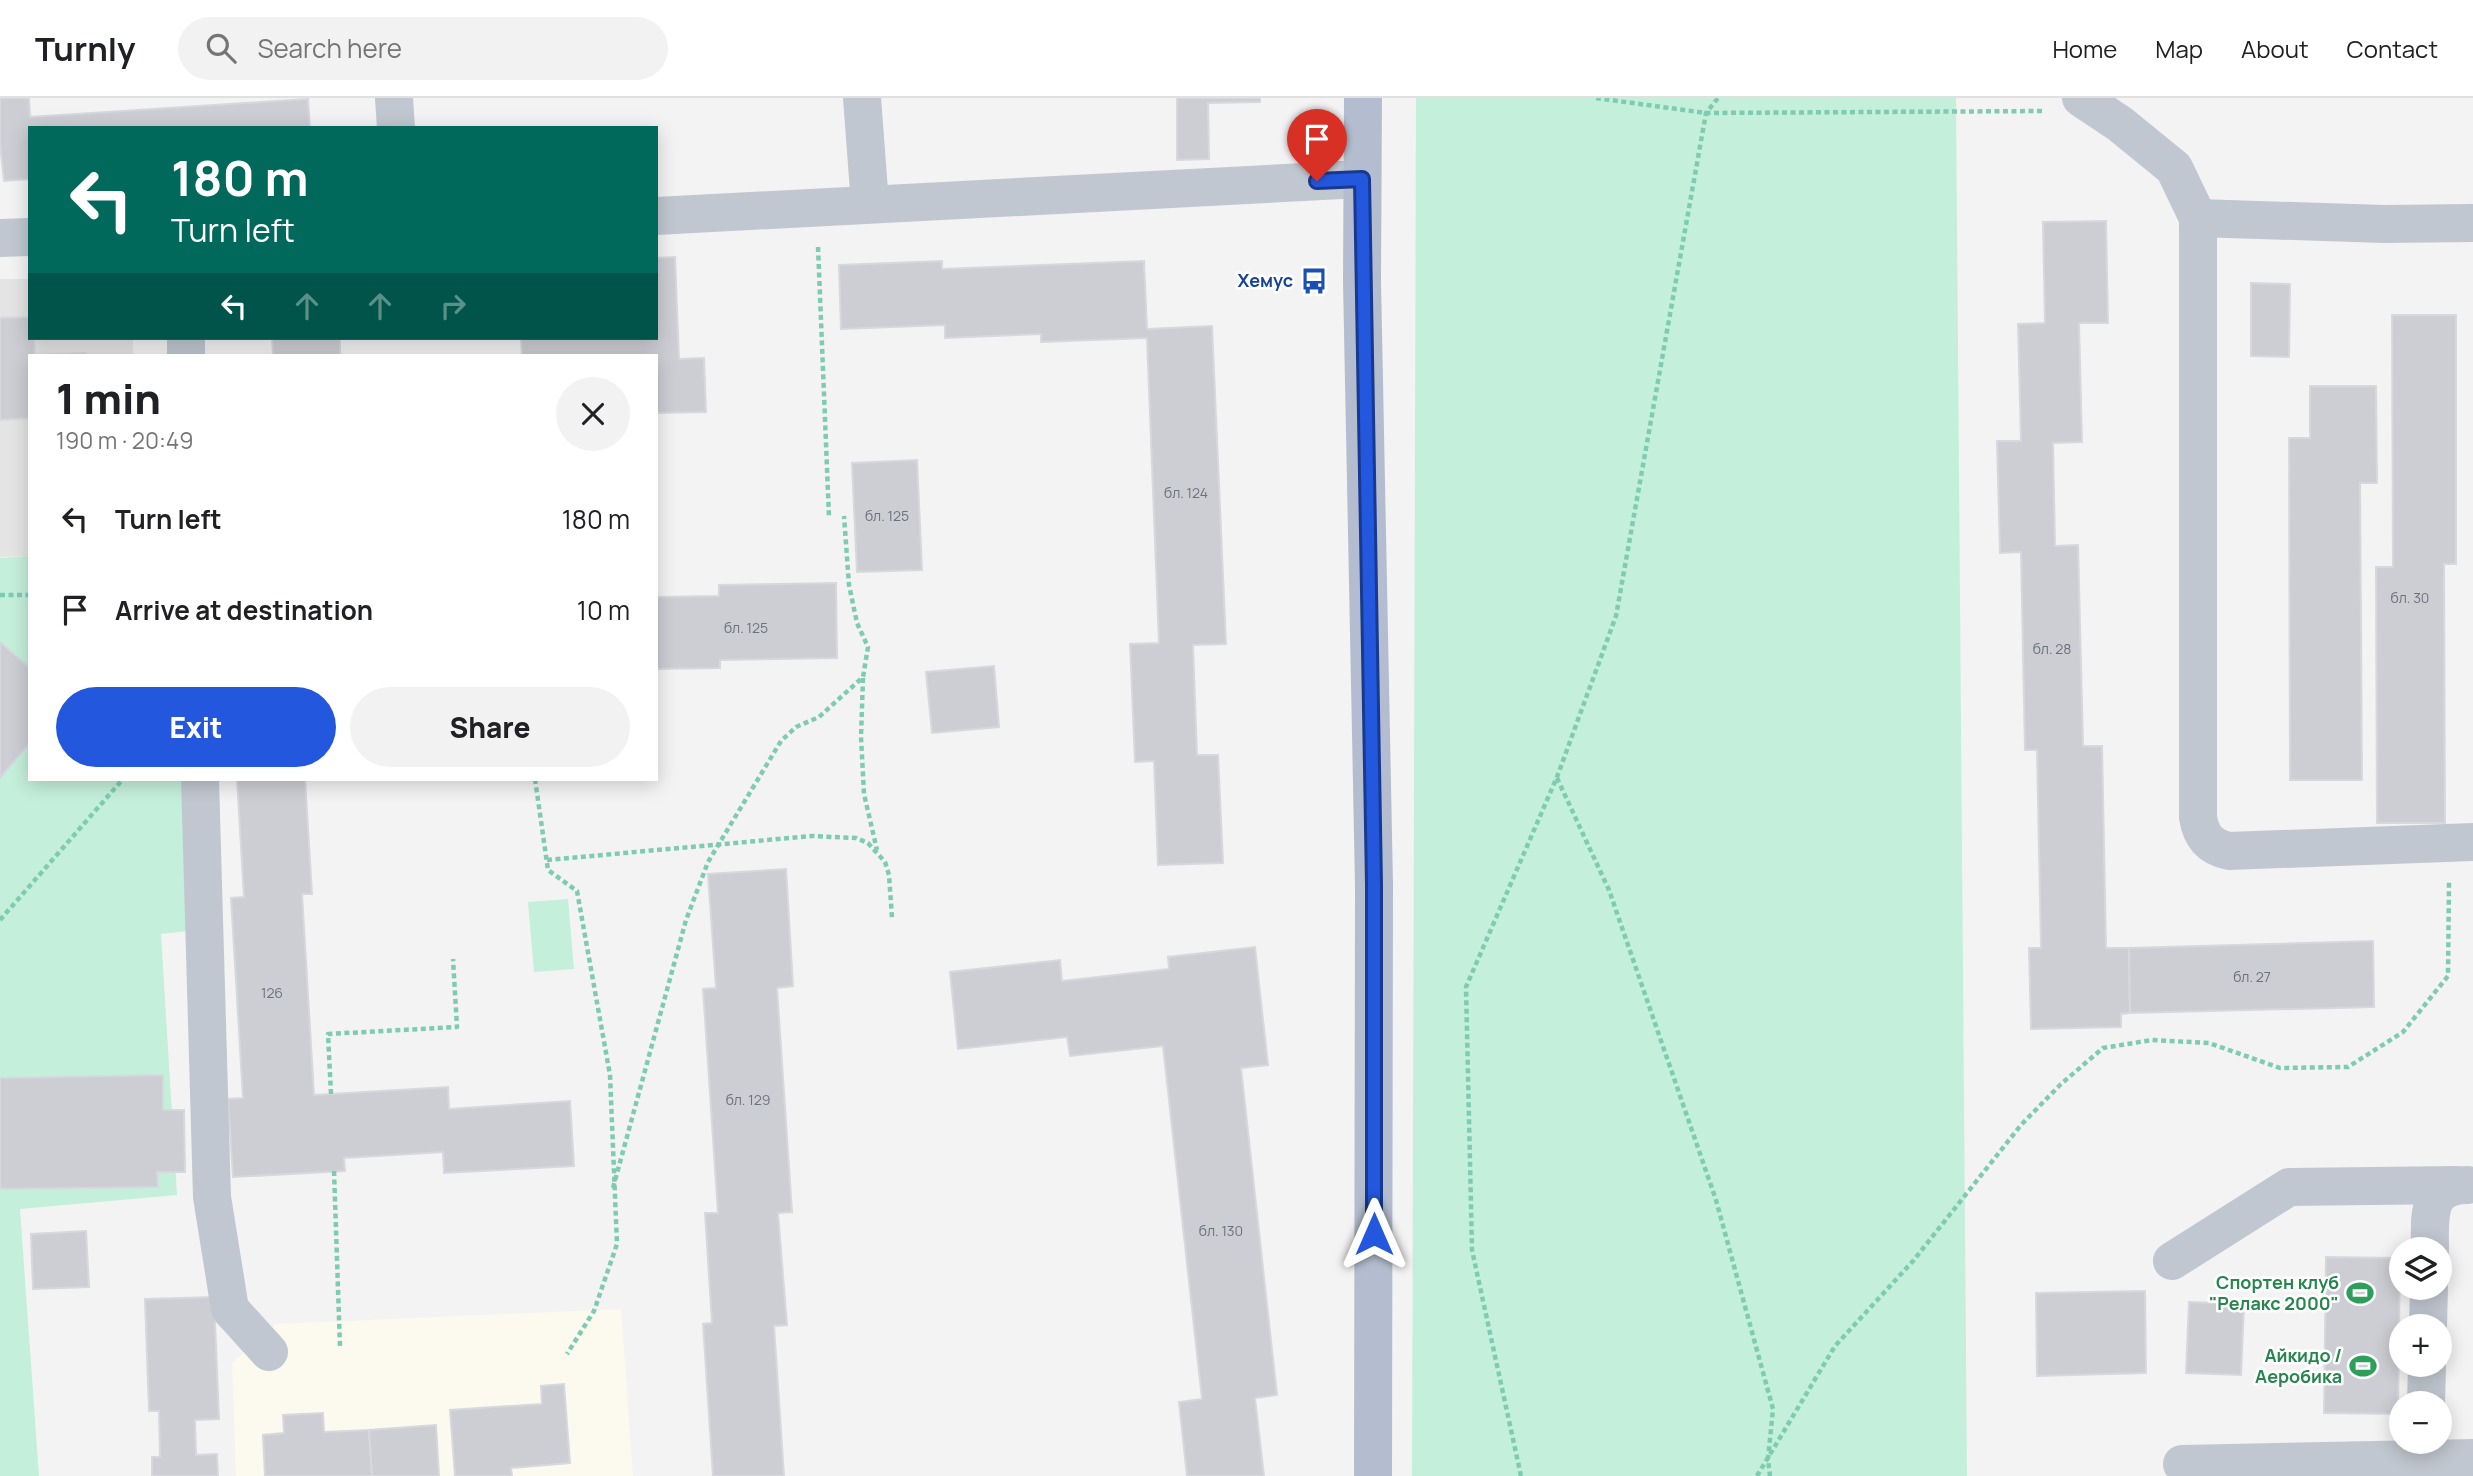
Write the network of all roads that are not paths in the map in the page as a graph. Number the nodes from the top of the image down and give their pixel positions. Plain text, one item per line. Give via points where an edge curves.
1 (394, 98) edge
2 (862, 98) edge
3 (1363, 98) edge
4 (2067, 103) edge
5 (396, 126) edge
6 (1362, 179) junction
7 (870, 204) junction
8 (658, 216) edge
9 (2198, 218) junction
10 (2473, 223) edge
11 (28, 237) edge
12 (0, 238) edge
13 (200, 781) edge
14 (2461, 842) edge
15 (2465, 1185) edge
16 (2430, 1237) edge
17 (2172, 1261) dead end
18 (269, 1352) dead end
19 (2389, 1452) edge
20 (2449, 1454) edge
21 (2473, 1458) edge
22 (2182, 1464) dead end
23 (1373, 1476) edge

1 - 5 lane
2 - 7 lane
3 - 6 main road
4 - 9 lane via 2120,124 2174,168
6 - 7 lane
6 - 23 main road via 1374,885
7 - 8 lane
9 - 10 lane
9 - 14 lane via 2203,837 2229,851
11 - 12 lane
13 - 18 lane via 212,1197 230,1309
15 - 16 lane via 2447,1188 2433,1202
15 - 17 lane via 2289,1187
19 - 22 lane
20 - 21 lane

